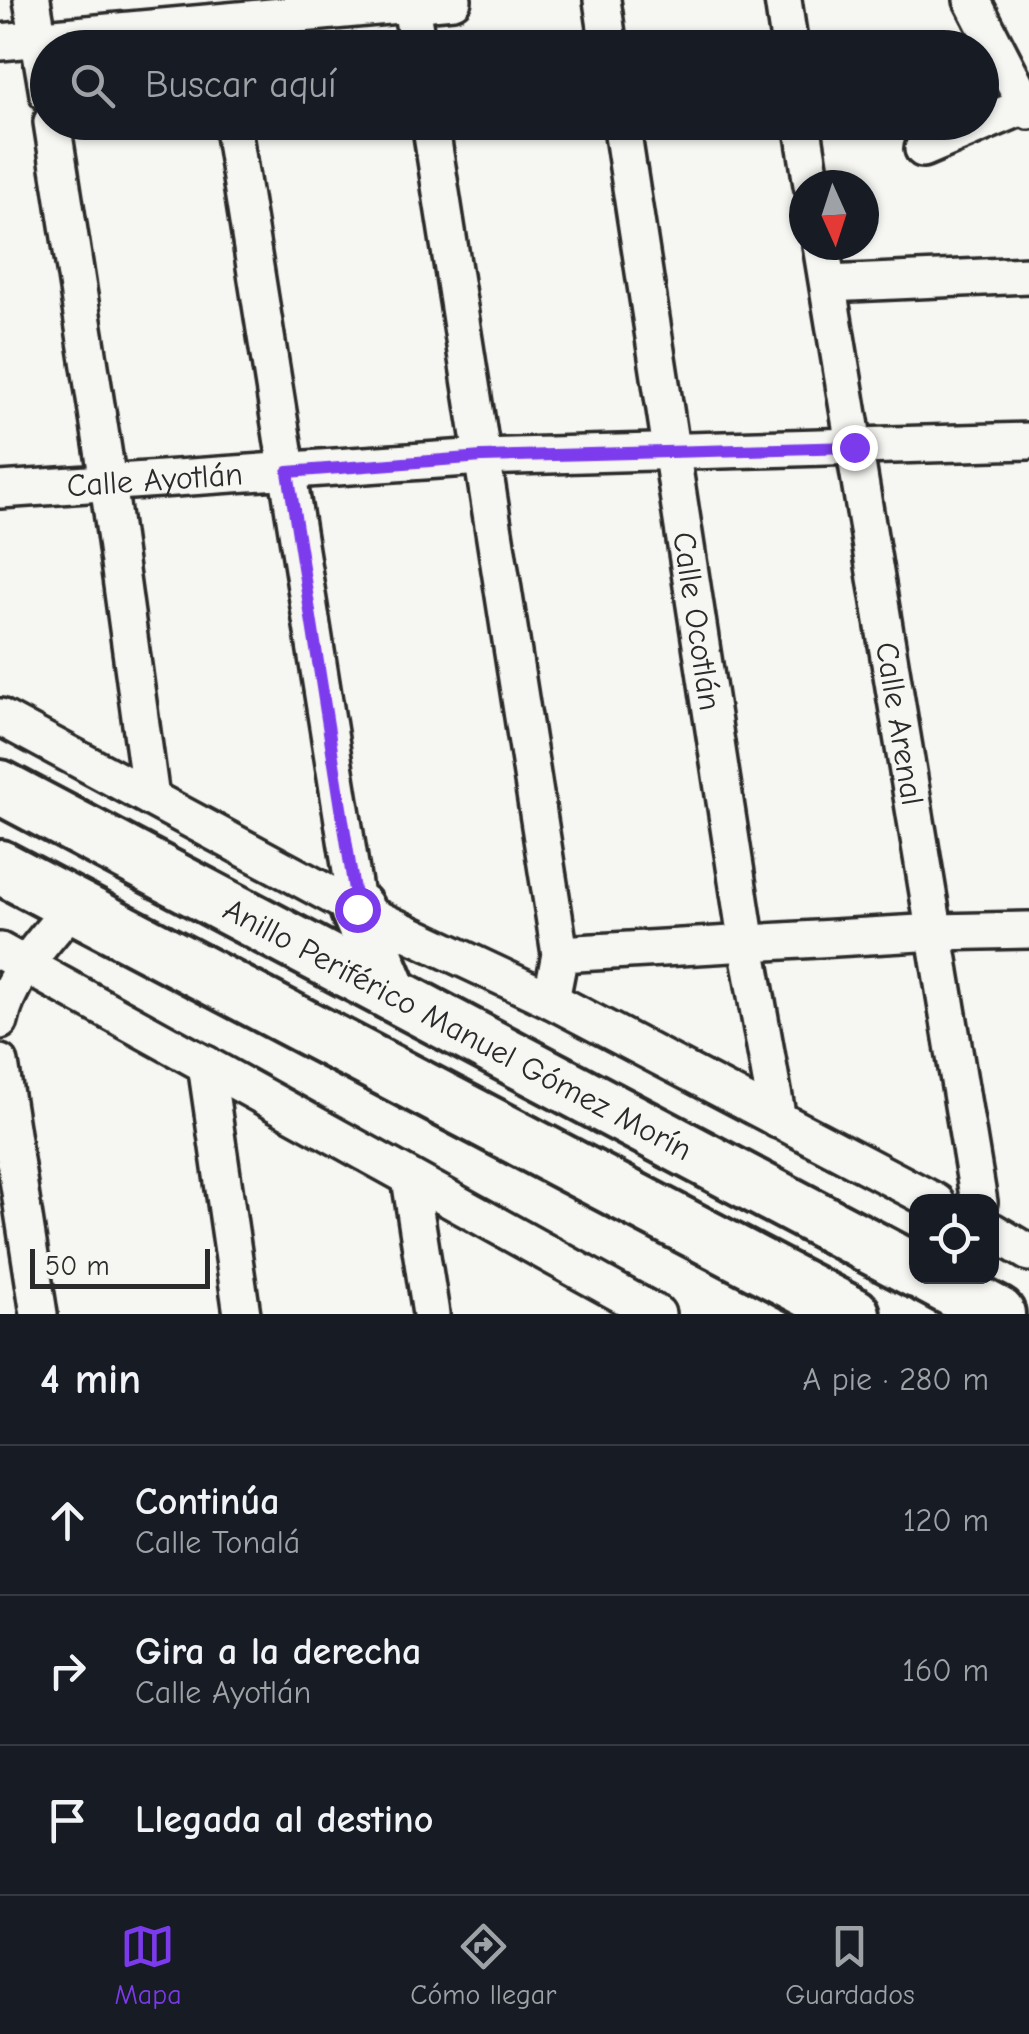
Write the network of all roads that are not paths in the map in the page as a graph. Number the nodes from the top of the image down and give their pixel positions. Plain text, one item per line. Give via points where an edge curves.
1 (32, 0) edge
2 (453, 0) edge
3 (602, 0) edge
4 (782, 0) edge
5 (972, 0) edge
6 (411, 2) edge
7 (216, 23) edge
8 (37, 30) edge
9 (127, 30) edge
10 (415, 30) edge
11 (607, 30) edge
12 (787, 30) edge
13 (988, 30) edge
14 (30, 38) edge
15 (0, 42) edge
16 (999, 52) edge
17 (1028, 107) edge
18 (999, 119) edge
19 (55, 140) edge
20 (235, 140) edge
21 (433, 140) edge
22 (624, 140) edge
23 (805, 140) edge
24 (947, 140) edge
25 (923, 150) dead end
26 (810, 170) edge
27 (824, 260) edge
28 (1029, 275) edge
29 (828, 284) junction
30 (1029, 441) edge
31 (854, 447) junction
32 (670, 453) junction
33 (482, 457) junction
34 (288, 472) junction
35 (108, 482) junction
36 (0, 490) edge
37 (0, 717) edge
38 (0, 788) edge
39 (152, 798) junction
40 (0, 867) edge
41 (73, 906) junction
42 (357, 909) junction
43 (1029, 930) edge
44 (937, 932) junction
45 (747, 945) junction
46 (560, 954) junction
47 (13, 957) edge
48 (392, 994) junction
49 (551, 1000) junction
50 (0, 1021) edge
51 (0, 1063) edge
52 (206, 1064) junction
53 (778, 1120) junction
54 (410, 1178) junction
55 (921, 1194) edge
56 (978, 1194) edge
57 (999, 1235) edge
58 (1029, 1252) edge
59 (909, 1267) edge
60 (942, 1284) edge
61 (624, 1306) edge
62 (39, 1314) edge
63 (242, 1314) edge
64 (431, 1314) edge
65 (658, 1314) edge
66 (853, 1314) edge
67 (998, 1314) edge

1 - 8 street
2 - 6 street
3 - 11 street
4 - 12 street
5 - 13 street
6 - 7 street
6 - 10 street
7 - 9 street
14 - 15 street
16 - 17 street
17 - 18 street
19 - 35 street
20 - 34 street
21 - 33 street
22 - 32 street, Calle Ocotlán
23 - 26 street
24 - 25 street
27 - 29 street, Calle Arenal
28 - 29 street
29 - 31 street, Calle Arenal
30 - 31 street, Calle Ayotlán
31 - 32 street, Calle Ayotlán
31 - 44 street, Calle Arenal
32 - 33 street, Calle Ayotlán
32 - 45 street, Calle Ocotlán
33 - 34 street, Calle Ayotlán
33 - 46 street
34 - 35 street, Calle Ayotlán
34 - 42 street
35 - 36 street, Calle Ayotlán
35 - 39 street
37 - 39 street
38 - 48 highway, Anillo Periférico Manuel Gómez Morín
39 - 42 street
40 - 41 highway, Anillo Periférico Manuel Gómez Morín
41 - 47 street
41 - 66 highway, Anillo Periférico Manuel Gómez Morín
42 - 48 highway
42 - 49 street
43 - 44 street
44 - 45 street
44 - 56 street, Calle Arenal
45 - 46 street
45 - 53 street, Calle Ocotlán
46 - 49 street
47 - 50 street
47 - 52 street
48 - 59 highway, Anillo Periférico Manuel Gómez Morín
49 - 53 street
51 - 62 street
52 - 54 street
52 - 63 street
53 - 55 street
54 - 61 street
54 - 64 street
57 - 58 street
60 - 67 highway
61 - 65 street

